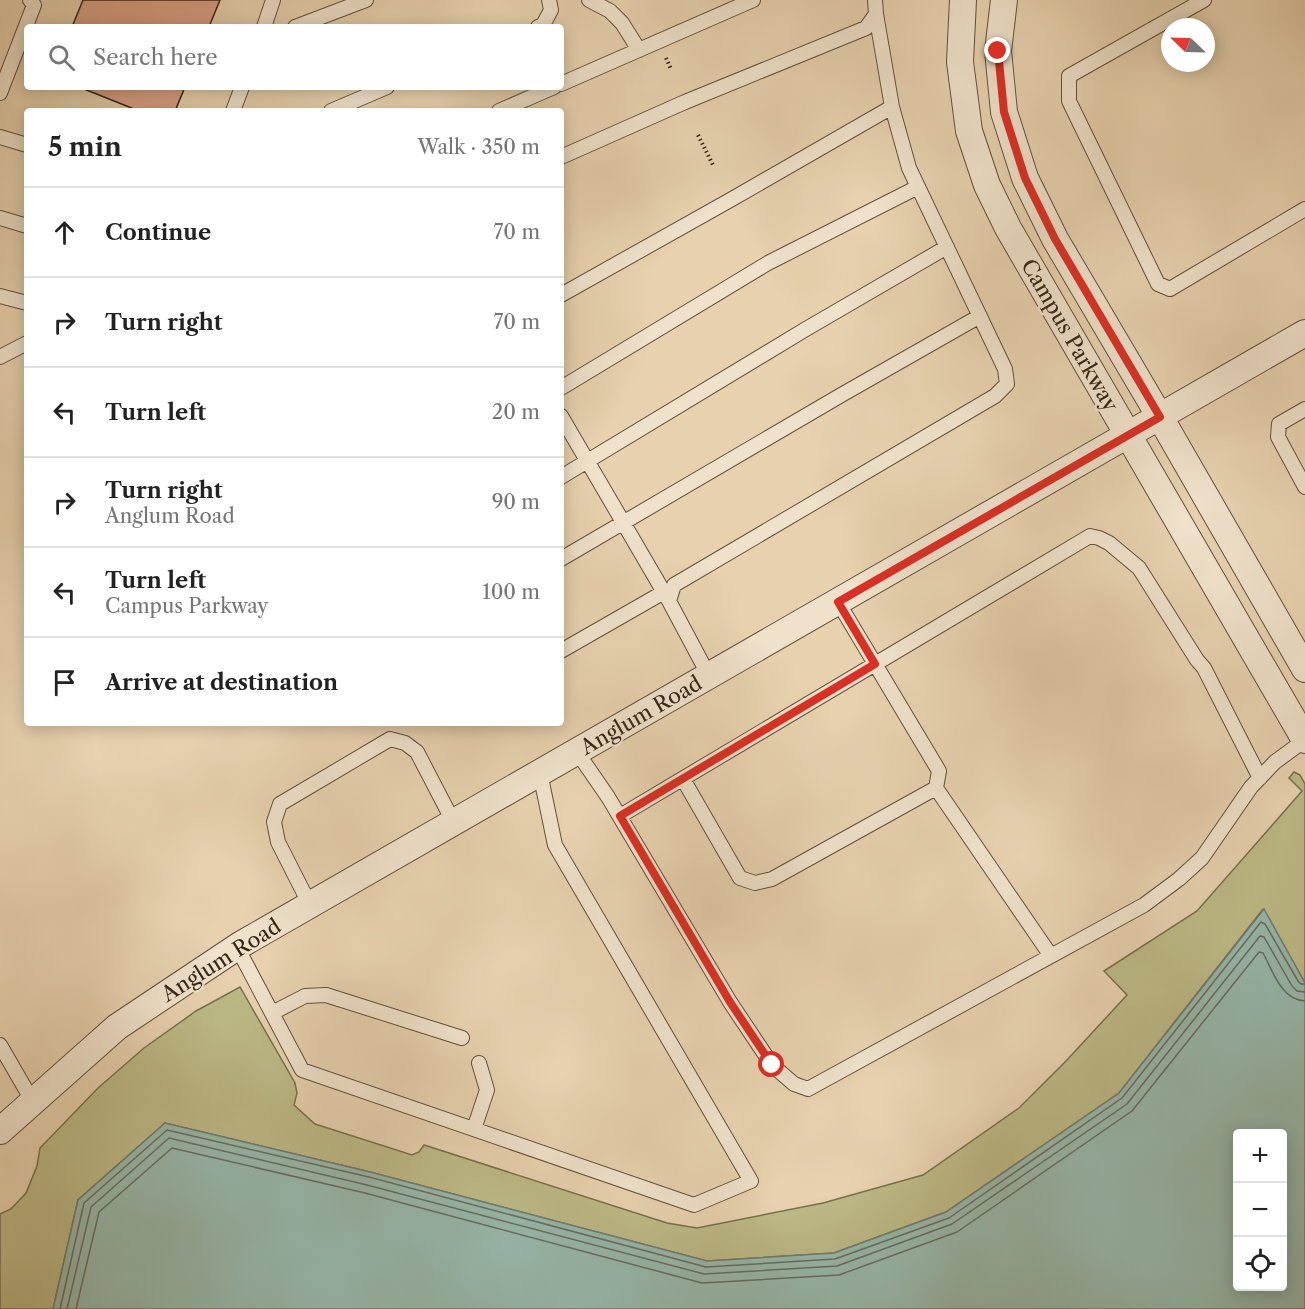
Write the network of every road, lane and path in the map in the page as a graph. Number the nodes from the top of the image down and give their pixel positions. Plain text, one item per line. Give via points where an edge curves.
1 (30, 0) edge
2 (273, 0) edge
3 (366, 0) edge
4 (549, 0) edge
5 (753, 0) edge
6 (963, 0) edge
7 (1004, 0) edge
8 (1204, 0) edge
9 (594, 1) edge
10 (729, 5) edge
11 (875, 7) edge
12 (27, 24) edge
13 (265, 24) edge
14 (303, 24) edge
15 (544, 24) edge
16 (24, 31) edge
17 (639, 50) junction
18 (564, 83) edge
19 (241, 90) edge
20 (380, 90) edge
21 (547, 90) edge
22 (0, 93) edge
23 (892, 107) junction
24 (234, 108) edge
25 (338, 108) edge
26 (506, 108) edge
27 (698, 135) dead end
28 (0, 137) edge
29 (24, 144) edge
30 (564, 156) edge
31 (714, 167) dead end
32 (918, 187) junction
33 (1305, 208) edge
34 (0, 218) edge
35 (24, 225) edge
36 (947, 247) junction
37 (564, 293) edge
38 (0, 296) edge
39 (24, 302) edge
40 (980, 316) junction
41 (1305, 333) edge
42 (24, 345) edge
43 (0, 357) edge
44 (564, 386) edge
45 (1305, 409) edge
46 (1160, 417) junction
47 (564, 421) edge
48 (1129, 435) junction
49 (588, 462) junction
50 (564, 475) edge
51 (1305, 488) edge
52 (623, 522) junction
53 (564, 557) edge
54 (666, 597) junction
55 (838, 602) junction
56 (564, 649) edge
57 (875, 664) junction
58 (1305, 669) edge
59 (709, 676) junction
60 (1305, 740) edge
61 (577, 752) junction
62 (540, 773) junction
63 (1260, 778) junction
64 (683, 779) junction
65 (936, 788) junction
66 (620, 816) junction
67 (454, 823) junction
68 (310, 905) junction
69 (237, 947) junction
70 (1051, 956) junction
71 (272, 1013) junction
72 (462, 1038) dead end
73 (0, 1045) edge
74 (479, 1063) dead end
75 (33, 1102) junction
76 (474, 1129) junction
77 (0, 1131) edge

1 - 12 lane via 34,5
2 - 13 lane
3 - 14 lane
4 - 15 lane via 551,10
5 - 10 lane
6 - 48 street, Campus Parkway via 960,62 969,131 987,184 1008,228
7 - 46 street, Campus Parkway via 998,51 1004,112 1025,178 1055,239
8 - 33 lane via 1069,76 1069,101 1158,284 1170,289
9 - 17 lane via 622,23
10 - 17 lane
11 - 23 lane
11 - 30 lane via 866,28
16 - 22 lane
17 - 18 lane
19 - 24 lane
20 - 25 lane
21 - 26 lane
23 - 32 lane
23 - 37 lane
27 - 31 path
28 - 29 lane
32 - 36 lane
32 - 44 lane via 768,263
34 - 35 lane
36 - 40 lane
36 - 49 lane
38 - 39 lane
40 - 52 lane
40 - 54 lane via 1005,369 1007,384 994,396 674,585
41 - 46 street, Anglum Road
42 - 43 lane
45 - 51 lane via 1279,424 1278,437
46 - 48 street, Anglum Road
46 - 58 street, Campus Parkway
47 - 49 lane
48 - 55 street, Anglum Road
48 - 60 street, Campus Parkway
49 - 50 lane
49 - 52 lane
52 - 53 lane
52 - 54 lane
54 - 56 lane
54 - 59 lane
55 - 57 lane
55 - 59 street, Anglum Road
57 - 63 lane via 1090,536 1099,538 1139,568 1204,668
57 - 64 lane
57 - 65 lane via 939,771
59 - 61 street, Anglum Road
60 - 63 lane
61 - 62 street, Anglum Road
61 - 66 lane
62 - 67 street, Anglum Road
62 - 76 lane via 555,845 751,1181 694,1205
63 - 70 lane via 1202,858 1179,879 1144,905
64 - 65 lane via 740,878 755,883 772,879
64 - 66 lane
65 - 70 lane
66 - 70 lane via 730,1002 772,1065 794,1084 808,1089
67 - 68 street, Anglum Road
67 - 68 lane via 417,752 390,739 280,804 274,822 278,842
68 - 69 street, Anglum Road
69 - 71 lane
69 - 75 street, Anglum Road via 117,1028
71 - 72 lane via 305,996 326,995
71 - 76 lane via 302,1070
73 - 75 lane
74 - 76 lane via 486,1090
75 - 77 street, Anglum Road

